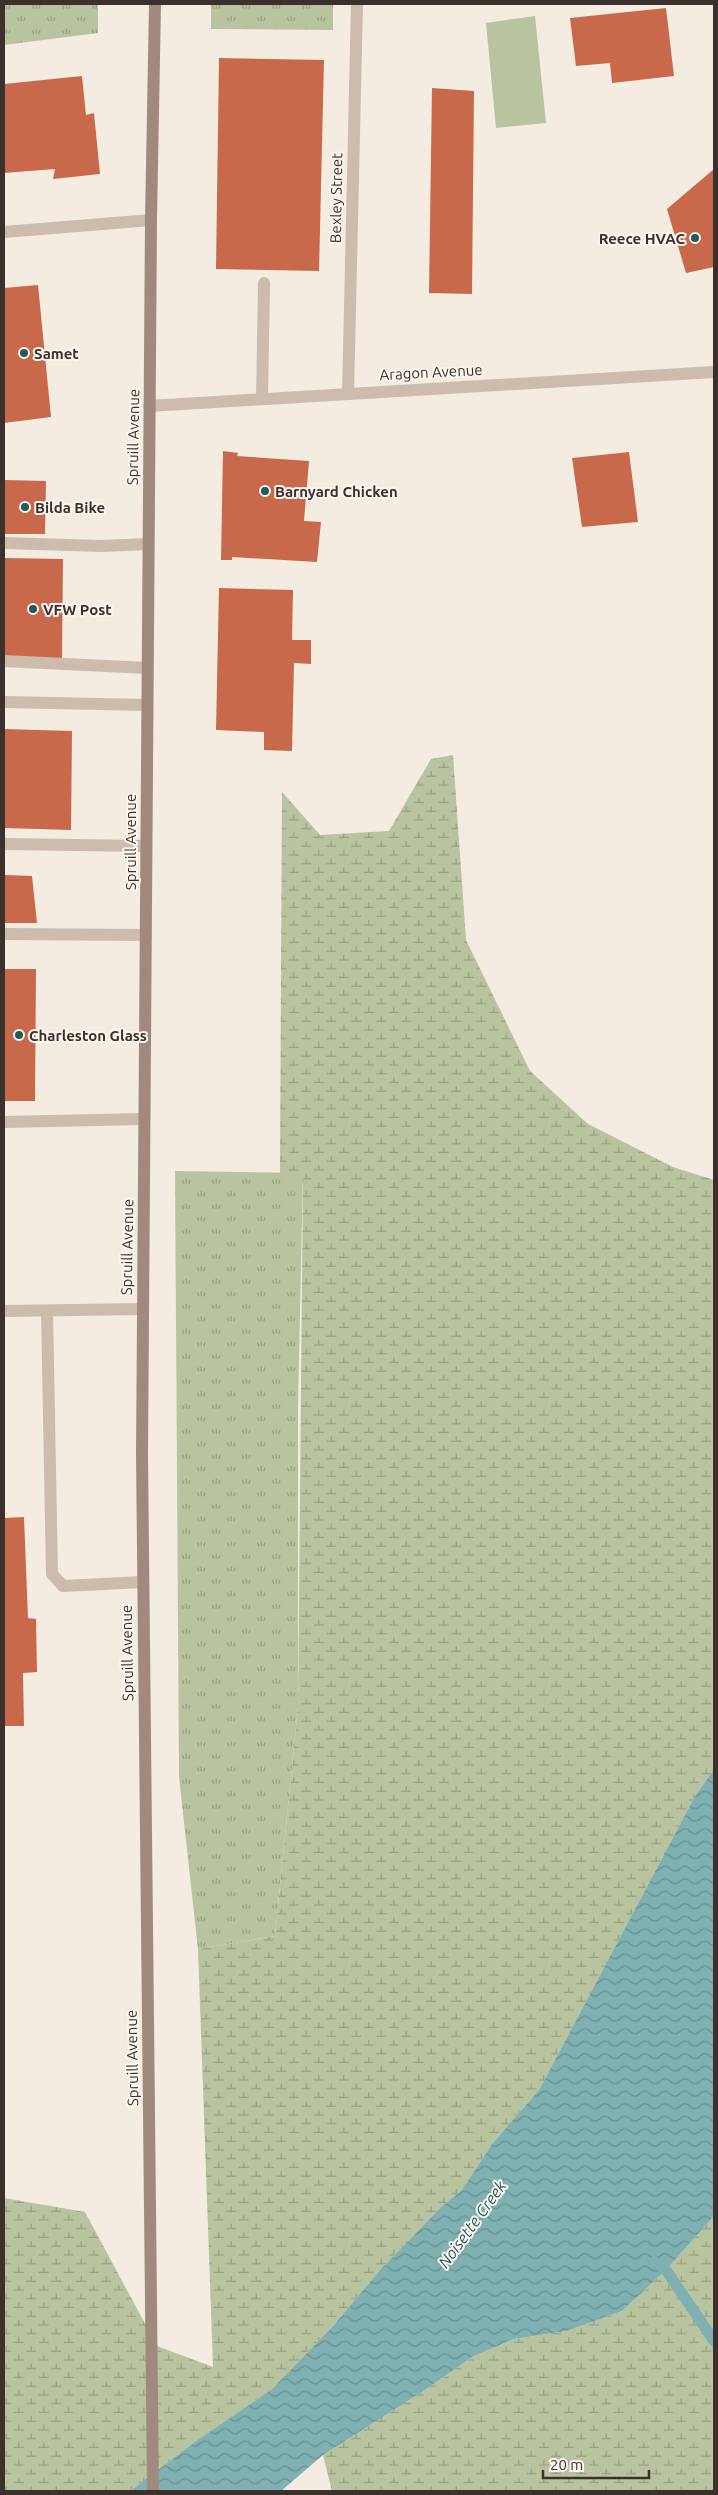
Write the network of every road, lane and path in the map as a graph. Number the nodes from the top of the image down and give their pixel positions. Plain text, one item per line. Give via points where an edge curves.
1 (155, 4) edge
2 (358, 4) edge
3 (151, 220) junction
4 (4, 232) edge
5 (264, 283) dead end
6 (714, 372) edge
7 (348, 394) junction
8 (262, 399) junction
9 (149, 406) junction
10 (4, 543) edge
11 (148, 544) junction
12 (4, 661) edge
13 (147, 668) junction
14 (4, 702) edge
15 (147, 705) junction
16 (4, 844) edge
17 (146, 846) junction
18 (4, 934) edge
19 (146, 935) junction
20 (144, 1119) junction
21 (4, 1122) edge
22 (142, 1309) junction
23 (4, 1311) edge
24 (47, 1311) junction
25 (143, 1582) junction
26 (153, 2491) edge

1 - 3 street, Spruill Avenue
2 - 7 street, Bexley Street
3 - 4 street
3 - 9 street, Spruill Avenue
5 - 8 street
6 - 7 street, Aragon Avenue
7 - 8 street, Aragon Avenue
8 - 9 street, Aragon Avenue
9 - 11 street, Spruill Avenue
10 - 11 street
11 - 13 street, Spruill Avenue
12 - 13 street
13 - 15 street, Spruill Avenue
14 - 15 street
15 - 17 street, Spruill Avenue
16 - 17 street
17 - 19 street, Spruill Avenue
18 - 19 street
19 - 20 street, Spruill Avenue
20 - 21 street
20 - 22 street, Spruill Avenue
22 - 24 street
22 - 25 street, Spruill Avenue
23 - 24 street
24 - 25 street via 52,1574 64,1586
25 - 26 street, Spruill Avenue

